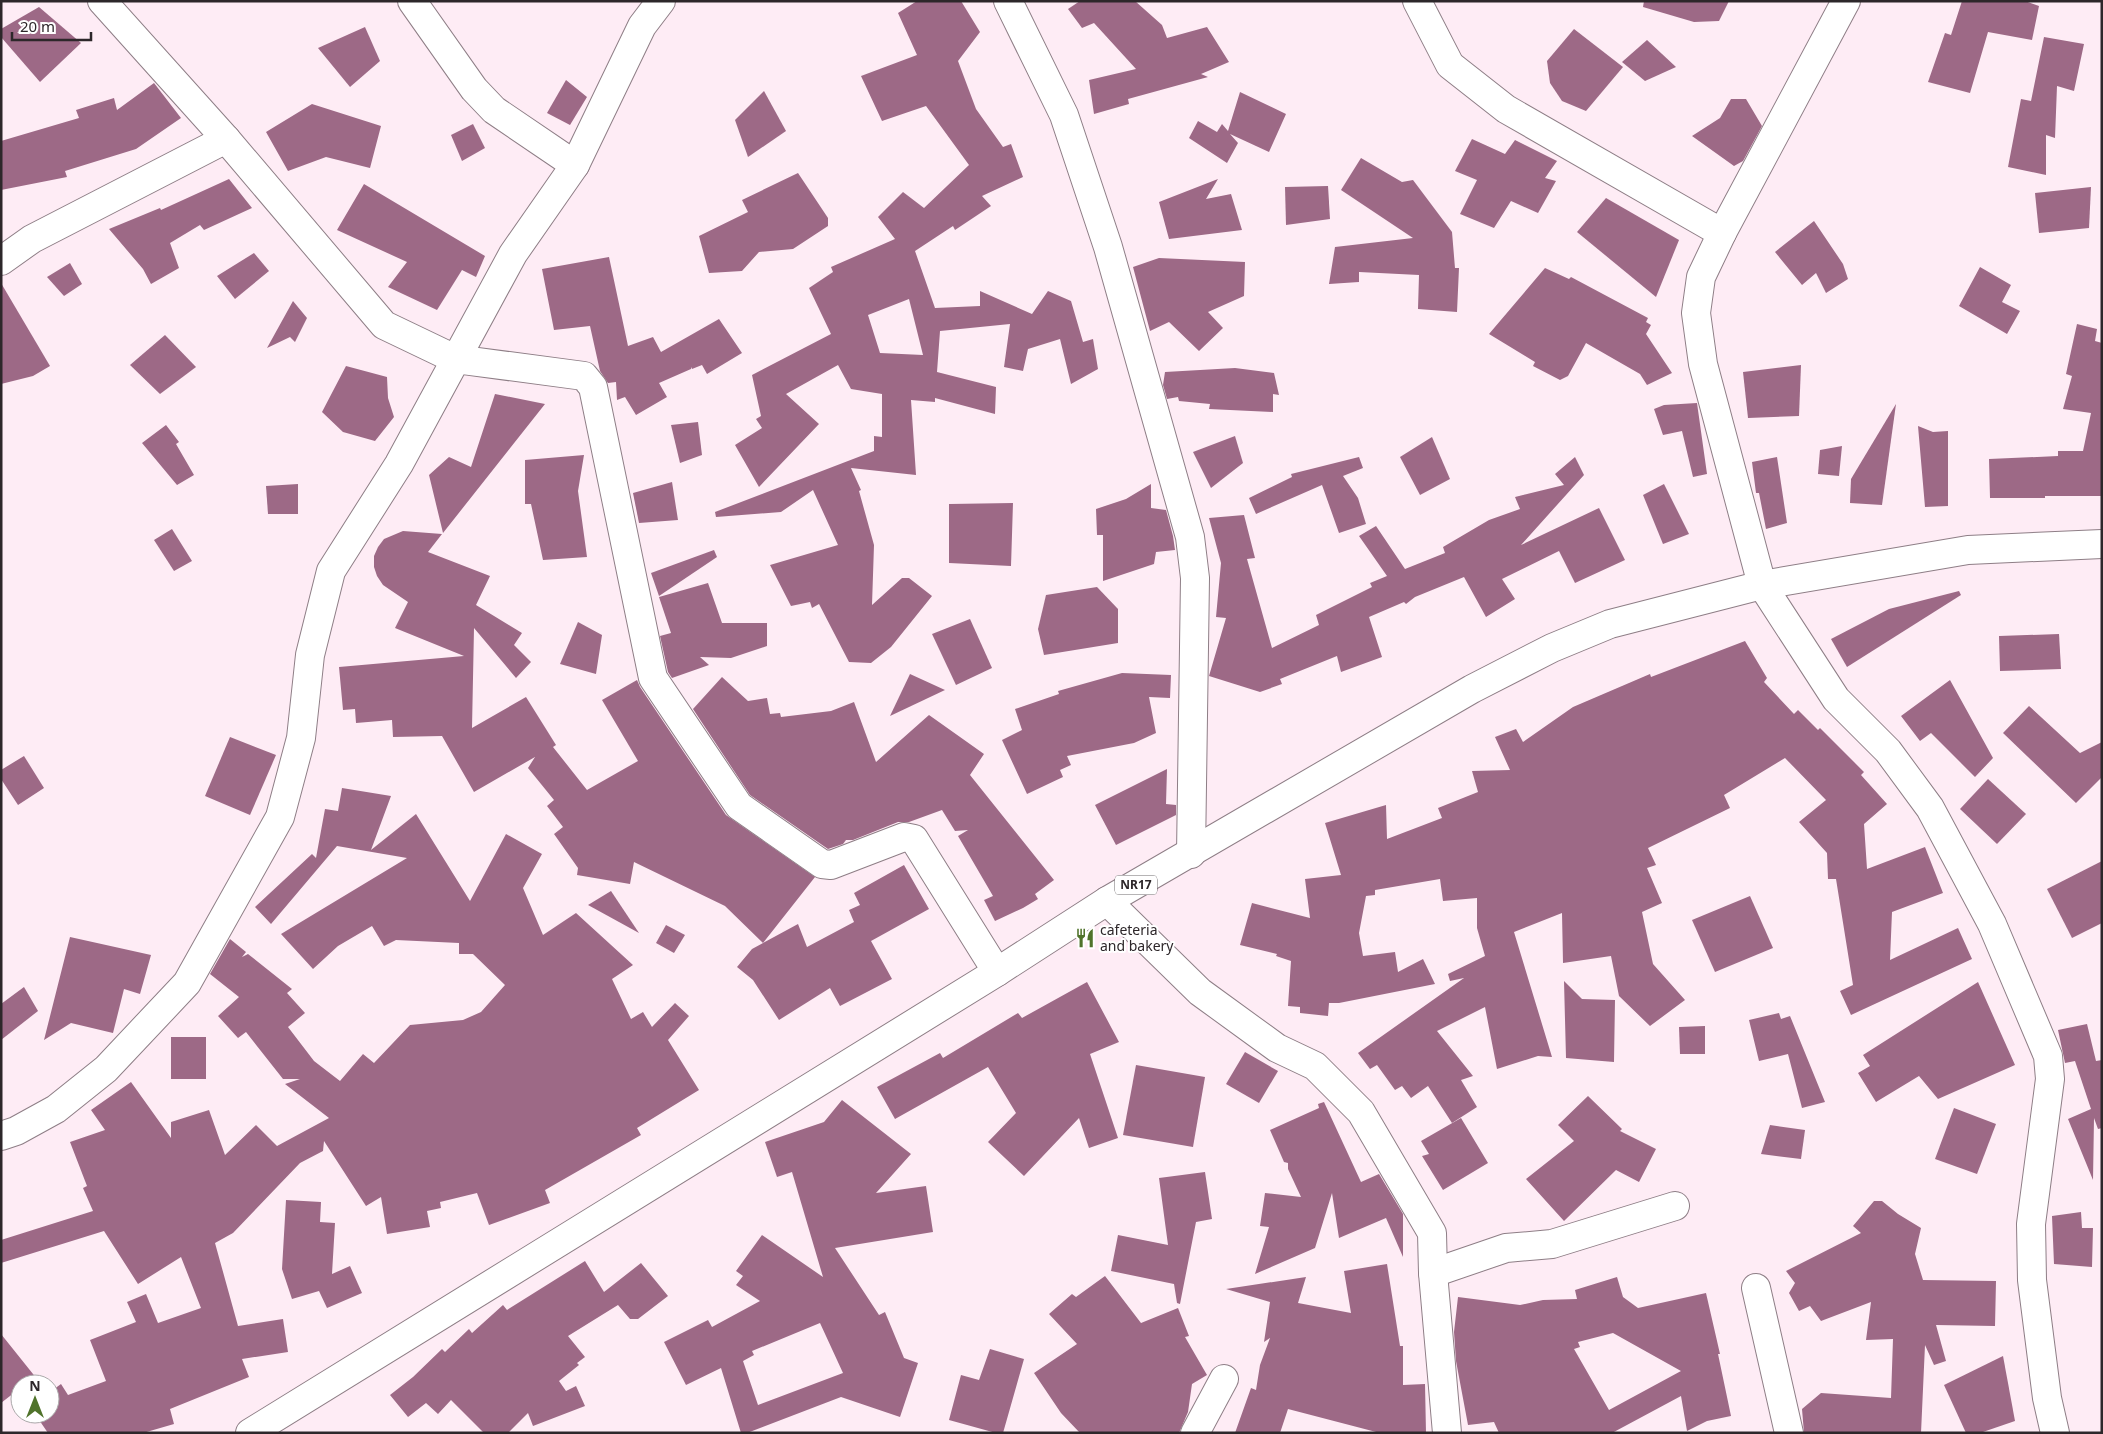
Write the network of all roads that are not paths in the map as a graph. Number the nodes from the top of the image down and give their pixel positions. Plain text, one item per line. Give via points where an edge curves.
1 (102, 1) edge
2 (412, 1) edge
3 (662, 1) edge
4 (1008, 1) edge
5 (1418, 1) edge
6 (1846, 1) edge
7 (226, 139) junction
8 (575, 165) junction
9 (1722, 233) junction
10 (1, 261) edge
11 (455, 359) junction
12 (2102, 544) edge
13 (1762, 585) junction
14 (1191, 854) junction
15 (1107, 901) junction
16 (997, 972) junction
17 (1, 1136) edge
18 (1675, 1206) dead end
19 (1433, 1273) junction
20 (1756, 1288) dead end
21 (1224, 1379) dead end
22 (250, 1433) edge
23 (1195, 1433) edge
24 (1447, 1433) edge
25 (1789, 1433) edge
26 (2055, 1433) edge

1 - 7 street
2 - 8 street via 474,89 494,110
3 - 8 street via 642,26
4 - 14 street via 1068,124 1108,247 1190,537 1195,578
5 - 9 street via 1450,65 1506,109
6 - 9 street
7 - 10 street via 32,239
7 - 11 street via 384,326
8 - 11 street via 513,254
9 - 13 street via 1701,276 1696,313 1703,364
11 - 16 street via 584,376 593,387 653,678 739,806 822,864 831,865 904,837 914,839
11 - 17 street via 399,464 331,570 310,655 301,738 280,817 187,983 106,1069 56,1109
12 - 13 street, NR17 via 1968,550
13 - 14 street, NR17 via 1610,624 1552,648 1472,689
13 - 26 street via 1836,699 1888,751 1930,808 1992,924 2048,1056 2050,1079 2031,1224 2034,1290 2047,1398
14 - 15 street, NR17
15 - 16 street, NR17
15 - 19 street via 1200,992 1277,1048 1315,1066 1361,1112 1432,1233
16 - 22 street, NR17
18 - 19 street via 1552,1244 1506,1248
19 - 24 street
20 - 25 street
21 - 23 street

